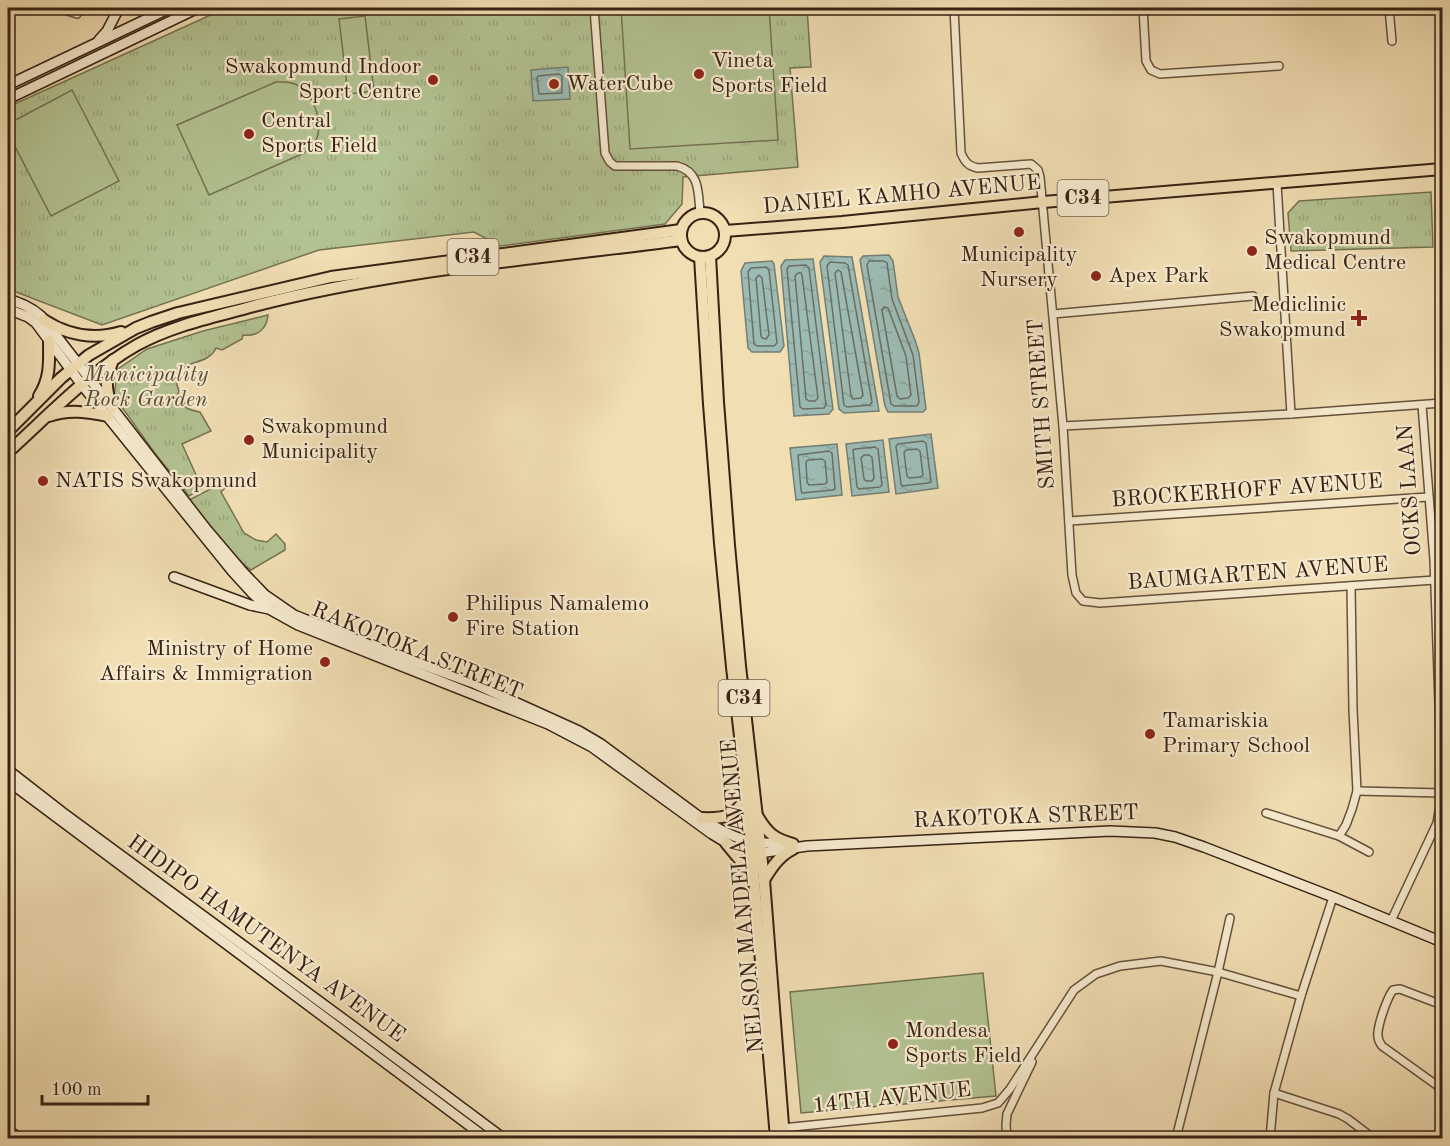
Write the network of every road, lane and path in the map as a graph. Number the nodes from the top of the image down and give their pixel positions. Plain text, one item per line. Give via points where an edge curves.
1 (58, 8) edge
2 (118, 8) edge
3 (170, 8) edge
4 (198, 8) edge
5 (594, 8) edge
6 (954, 8) edge
7 (1143, 8) edge
8 (1389, 8) edge
9 (152, 11) edge
10 (77, 14) dead end
11 (175, 18) junction
12 (142, 35) junction
13 (1392, 41) dead end
14 (95, 44) junction
15 (1279, 66) dead end
16 (8, 85) edge
17 (8, 99) edge
18 (1443, 169) edge
19 (1277, 184) junction
20 (1043, 202) junction
21 (700, 212) junction
22 (725, 231) junction
23 (681, 235) junction
24 (705, 257) junction
25 (1253, 296) dead end
26 (8, 298) edge
27 (8, 309) edge
28 (1053, 314) junction
29 (44, 320) junction
30 (136, 328) junction
31 (49, 340) junction
32 (113, 360) junction
33 (74, 366) junction
34 (86, 381) junction
35 (1443, 403) edge
36 (1422, 405) junction
37 (31, 409) junction
38 (110, 412) junction
39 (1291, 414) junction
40 (48, 416) junction
41 (1063, 426) junction
42 (8, 431) edge
43 (8, 452) edge
44 (1428, 498) junction
45 (1069, 521) junction
46 (1434, 560) junction
47 (1443, 560) edge
48 (174, 577) dead end
49 (1435, 580) junction
50 (1351, 586) junction
51 (1083, 601) joint
52 (271, 610) junction
53 (1440, 619) edge
54 (8, 770) edge
55 (8, 781) edge
56 (1443, 788) edge
57 (1357, 791) junction
58 (1443, 794) edge
59 (747, 797) junction
60 (1266, 813) dead end
61 (756, 814) junction
62 (701, 818) junction
63 (1440, 824) edge
64 (1339, 836) junction
65 (726, 843) junction
66 (793, 847) junction
67 (755, 848) junction
68 (1369, 852) dead end
69 (764, 880) junction
70 (756, 889) junction
71 (1333, 897) junction
72 (1230, 918) dead end
73 (1391, 921) junction
74 (1443, 942) edge
75 (1218, 972) junction
76 (1301, 996) junction
77 (1443, 1005) edge
78 (1045, 1035) junction
79 (1443, 1089) edge
80 (1274, 1093) junction
81 (8, 1130) edge
82 (780, 1133) edge
83 (19, 1138) edge
84 (486, 1138) edge
85 (502, 1138) edge
86 (1007, 1138) edge
87 (1176, 1138) edge
88 (1270, 1138) edge
89 (1372, 1138) edge

1 - 10 street
2 - 14 street via 107,31
3 - 9 street
4 - 11 street
5 - 21 street via 605,153 615,166 685,168 697,185
6 - 20 street, SMITH STREET via 964,160 978,168 1035,166
7 - 15 street via 1146,61 1151,70 1160,74
8 - 13 street
9 - 11 street
9 - 12 street via 150,26
9 - 14 street
11 - 12 street
12 - 17 street
14 - 16 street
18 - 19 main road, DANIEL KAMHO AVENUE / C34
19 - 20 main road, DANIEL KAMHO AVENUE / C34
19 - 39 street
20 - 22 main road, DANIEL KAMHO AVENUE / C34
20 - 28 street, SMITH STREET
21 - 22 main road via 716,216
21 - 23 main road via 687,219
22 - 24 main road via 719,250
23 - 24 main road via 688,252
23 - 30 main road, C34 via 331,277 178,313
23 - 32 main road, C34 via 300,294 159,333
24 - 59 main road, NELSON MANDELA AVENUE / C34 via 709,404
24 - 61 main road, NELSON MANDELA AVENUE / C34
25 - 28 street
26 - 29 street via 34,310
27 - 31 street via 33,320
28 - 41 street, SMITH STREET
29 - 30 main road via 61,330 87,336 106,336
29 - 33 street
30 - 33 main road, C34
31 - 33 street
31 - 37 main road via 47,381
32 - 34 main road, C34
32 - 38 main road via 106,382
33 - 34 street, RAKOTOKA STREET
33 - 37 main road, C34
34 - 38 street, RAKOTOKA STREET
34 - 40 main road, C34
35 - 36 street
36 - 39 street
36 - 44 street, OCKS LAAN
37 - 42 main road, C34
38 - 40 main road via 69,411
38 - 52 street, RAKOTOKA STREET via 227,564
38 - 62 street, RAKOTOKA STREET via 241,570 265,595 294,615 473,683 556,720 601,744
39 - 41 street
40 - 43 main road, C34
41 - 45 street, SMITH STREET
44 - 45 street, BROCKERHOFF AVENUE
44 - 46 street, OCKS LAAN
45 - 51 street, SMITH STREET via 1072,575 1076,593
46 - 47 street
46 - 49 street, OCKS LAAN
48 - 52 street
49 - 50 street, BAUMGARTEN AVENUE
49 - 53 street, OCKS LAAN
50 - 51 street, BAUMGARTEN AVENUE
50 - 57 street
52 - 65 street, RAKOTOKA STREET via 306,629 556,728 592,747
53 - 56 street, OCKS LAAN
54 - 85 street, HIDIPO HAMUTENYA AVENUE
55 - 84 street, HIDIPO HAMUTENYA AVENUE
57 - 58 street
57 - 64 street
58 - 63 street
59 - 62 main road via 728,817
59 - 67 main road, NELSON MANDELA AVENUE / C34
60 - 64 street
61 - 66 main road via 770,834
61 - 67 main road, NELSON MANDELA AVENUE / C34
62 - 67 street, RAKOTOKA STREET
63 - 73 street
64 - 68 street
65 - 67 street, RAKOTOKA STREET via 737,849
65 - 70 main road
66 - 67 street, RAKOTOKA STREET
66 - 69 main road via 775,862
66 - 71 street, RAKOTOKA STREET via 1110,831 1155,833 1204,847
67 - 69 main road, NELSON MANDELA AVENUE / C34
67 - 70 main road, NELSON MANDELA AVENUE / C34
69 - 82 main road, NELSON MANDELA AVENUE / C34
70 - 82 main road, NELSON MANDELA AVENUE / C34
71 - 73 street, RAKOTOKA STREET
71 - 76 street
72 - 75 street
73 - 74 street, RAKOTOKA STREET
75 - 76 street, 14TH AVENUE
75 - 78 street, 14TH AVENUE via 1161,961 1120,966 1096,974 1074,990
75 - 87 street
76 - 80 street
77 - 79 street via 1393,990 1378,1032 1382,1046
78 - 82 street, 14TH AVENUE via 1010,1089 998,1102 982,1108
78 - 86 street via 1007,1114
80 - 88 street
80 - 89 street via 1339,1114
81 - 83 street

